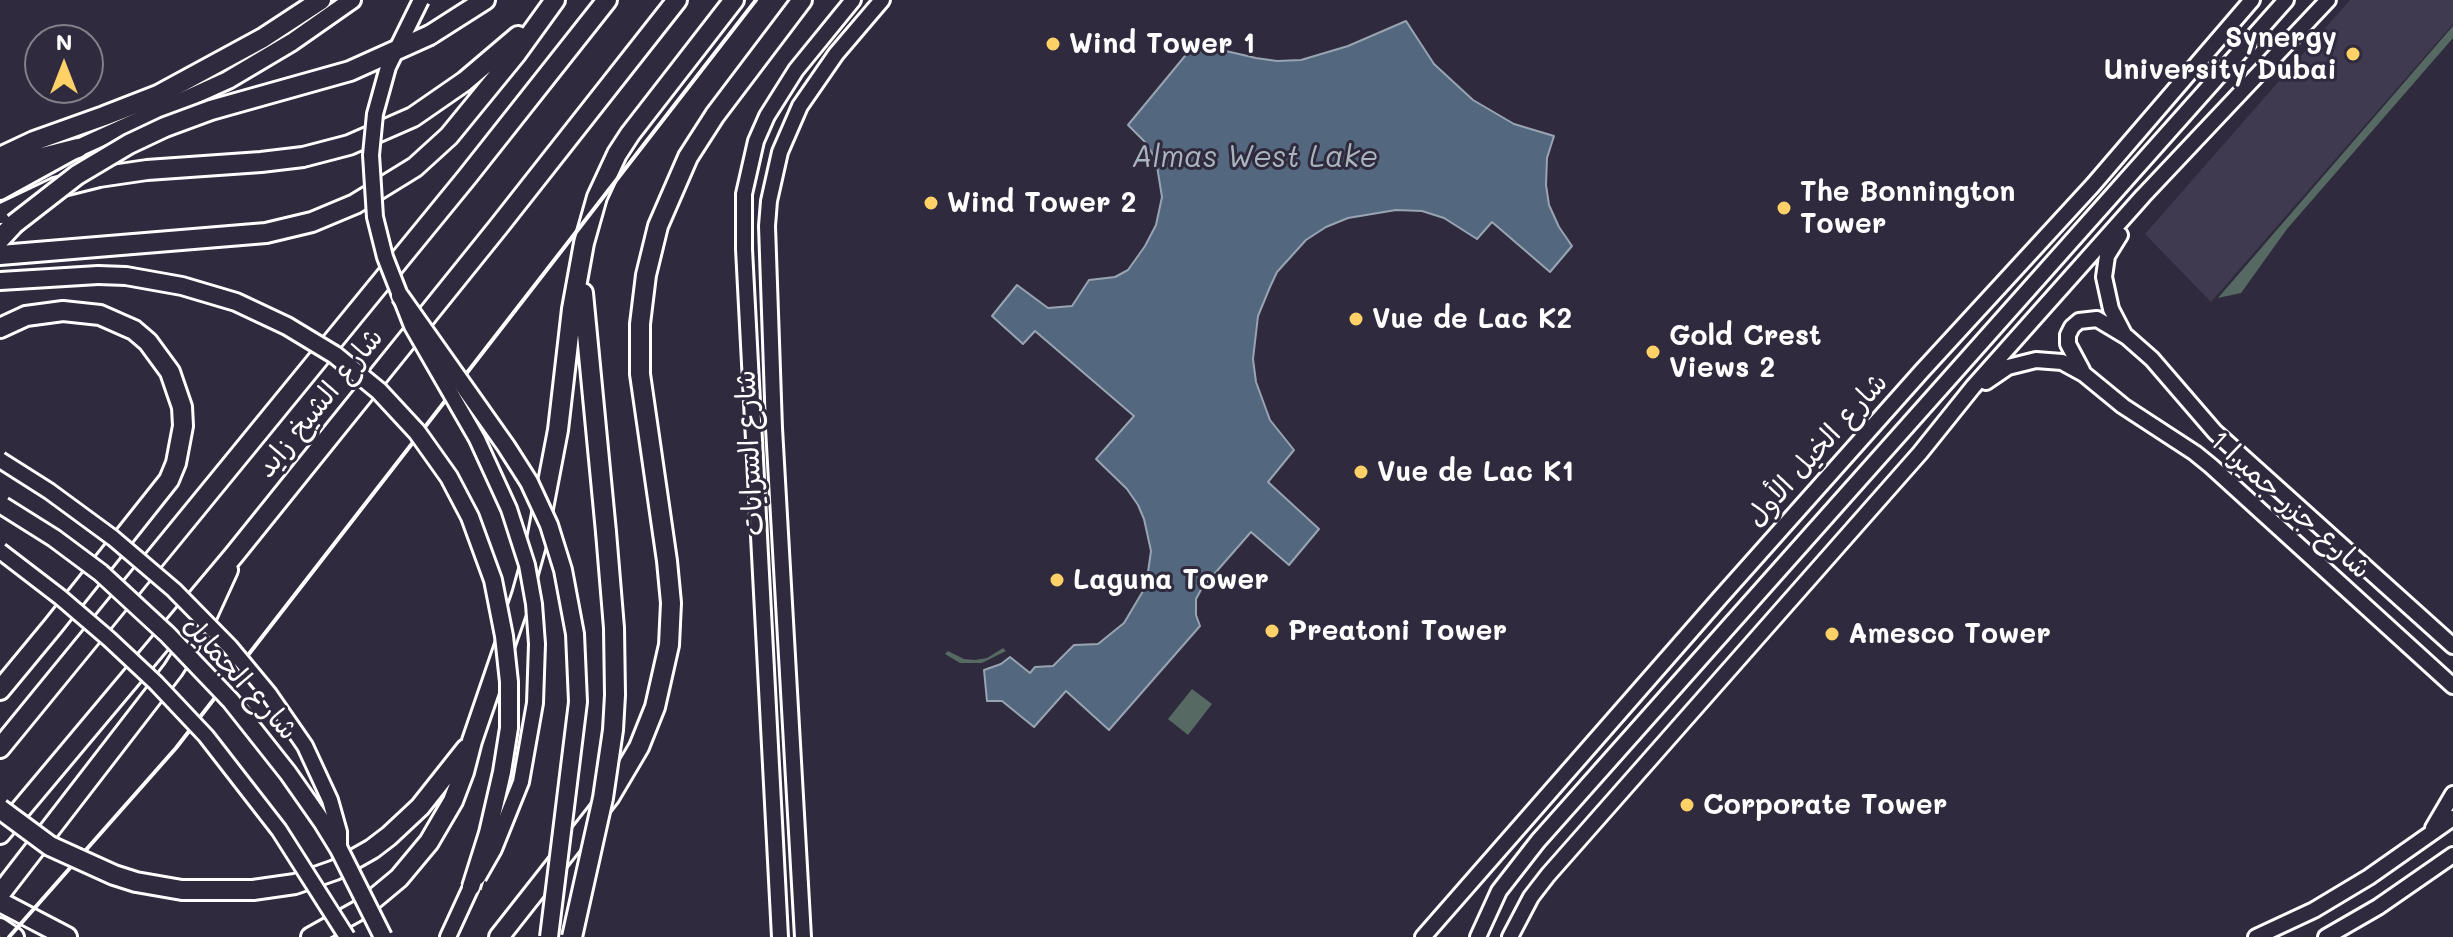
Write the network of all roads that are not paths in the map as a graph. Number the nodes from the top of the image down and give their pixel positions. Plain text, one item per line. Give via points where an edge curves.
1 (321, 0) edge
2 (352, 0) edge
3 (421, 0) edge
4 (485, 0) edge
5 (554, 0) edge
6 (607, 0) edge
7 (677, 0) edge
8 (734, 0) edge
9 (802, 0) edge
10 (882, 0) edge
11 (2252, 0) edge
12 (2286, 0) edge
13 (2328, 0) edge
14 (851, 2) edge
15 (866, 19) junction
16 (78, 148) junction
17 (0, 157) edge
18 (0, 173) edge
19 (0, 191) edge
20 (2143, 196) junction
21 (0, 214) edge
22 (0, 239) edge
23 (0, 255) edge
24 (581, 266) junction
25 (0, 281) edge
26 (400, 296) junction
27 (0, 328) edge
28 (2127, 337) junction
29 (2084, 374) junction
30 (1948, 418) junction
31 (0, 460) edge
32 (1, 505) edge
33 (0, 551) edge
34 (234, 555) junction
35 (2453, 646) edge
36 (2449, 682) edge
37 (0, 690) edge
38 (2453, 700) edge
39 (472, 741) junction
40 (0, 748) edge
41 (2453, 794) edge
42 (0, 809) edge
43 (2453, 818) edge
44 (0, 834) edge
45 (2427, 837) junction
46 (339, 849) junction
47 (2453, 855) edge
48 (471, 887) junction
49 (0, 894) edge
50 (0, 902) edge
51 (801, 908) junction
52 (779, 909) junction
53 (0, 927) edge
54 (15, 937) edge
55 (67, 937) edge
56 (311, 937) edge
57 (347, 937) edge
58 (383, 937) edge
59 (448, 937) edge
60 (499, 937) edge
61 (549, 937) edge
62 (572, 937) edge
63 (780, 937) edge
64 (803, 937) edge
65 (1423, 937) edge
66 (1478, 937) edge
67 (1510, 937) edge
68 (2256, 937) edge
69 (2326, 937) edge

1 - 17 highway via 194,77
2 - 16 main road via 228,80
3 - 26 main road, bridge via 388,67 372,134 375,217
4 - 22 highway, bridge via 377,61 197,115 129,144 61,186
5 - 21 highway via 465,81 413,117 371,137 303,157 75,181
5 - 23 highway via 457,127 415,167 376,193 312,222 266,233
6 - 40 highway, شارع الشيخ زايد
7 - 34 highway, شارع الشيخ زايد
8 - 24 highway via 617,154 593,208
9 - 60 highway via 688,157 658,226 646,275 640,374 671,603 669,645 655,707 610,796
10 - 15 main road, شارع السرايات
11 - 65 main road, شارع الخيل الأول
12 - 66 main road, شارع الخيل الأول via 1538,841 1499,891
13 - 20 main road
14 - 15 main road
14 - 52 main road, شارع السرايات via 767,116 744,194
15 - 51 main road, شارع السرايات via 800,106 780,152 767,226
16 - 18 highway
16 - 19 main road
20 - 28 main road via 2105,266 2106,293
20 - 30 main road
24 - 39 highway via 545,507 522,595
24 - 62 highway, bridge via 614,628 615,695 603,798
25 - 48 main road, bridge via 126,276 236,302 335,355 417,432 449,477 478,538 493,580 507,660 506,751
26 - 48 main road, bridge via 502,490 524,556 535,614 535,703 521,782 494,849
26 - 61 main road, bridge via 529,482 563,570 577,651 578,702
27 - 37 highway via 26,316 63,311 100,315 134,330 170,372 183,426 169,480
28 - 29 main road via 2097,319 2072,327 2068,344
28 - 35 main road, شارع جزر جميرا 1 via 2234,450
29 - 30 main road via 2049,360 2008,367
29 - 36 main road, شارع جزر جميرا 1 via 2211,466
30 - 67 main road via 1548,875
31 - 46 main road, bridge via 113,538 230,647 305,746 330,800
32 - 46 main road, شارع الجمايل, bridge via 101,573 189,655 270,748
33 - 57 main road, bridge via 109,639 206,736 279,830
34 - 44 highway, شارع الشيخ زايد
34 - 49 highway via 190,644
36 - 38 main road
39 - 42 highway, bridge via 420,807 389,836 335,870 295,884 182,890 136,882 50,846
39 - 56 highway via 453,801 415,861 363,908
41 - 45 main road
43 - 45 main road
45 - 68 main road via 2341,894
46 - 58 main road, شارع الجمايل, bridge
47 - 69 main road
48 - 59 main road
50 - 55 highway
51 - 52 main road
51 - 64 main road, شارع السرايات
52 - 63 main road, شارع السرايات
53 - 54 main road

